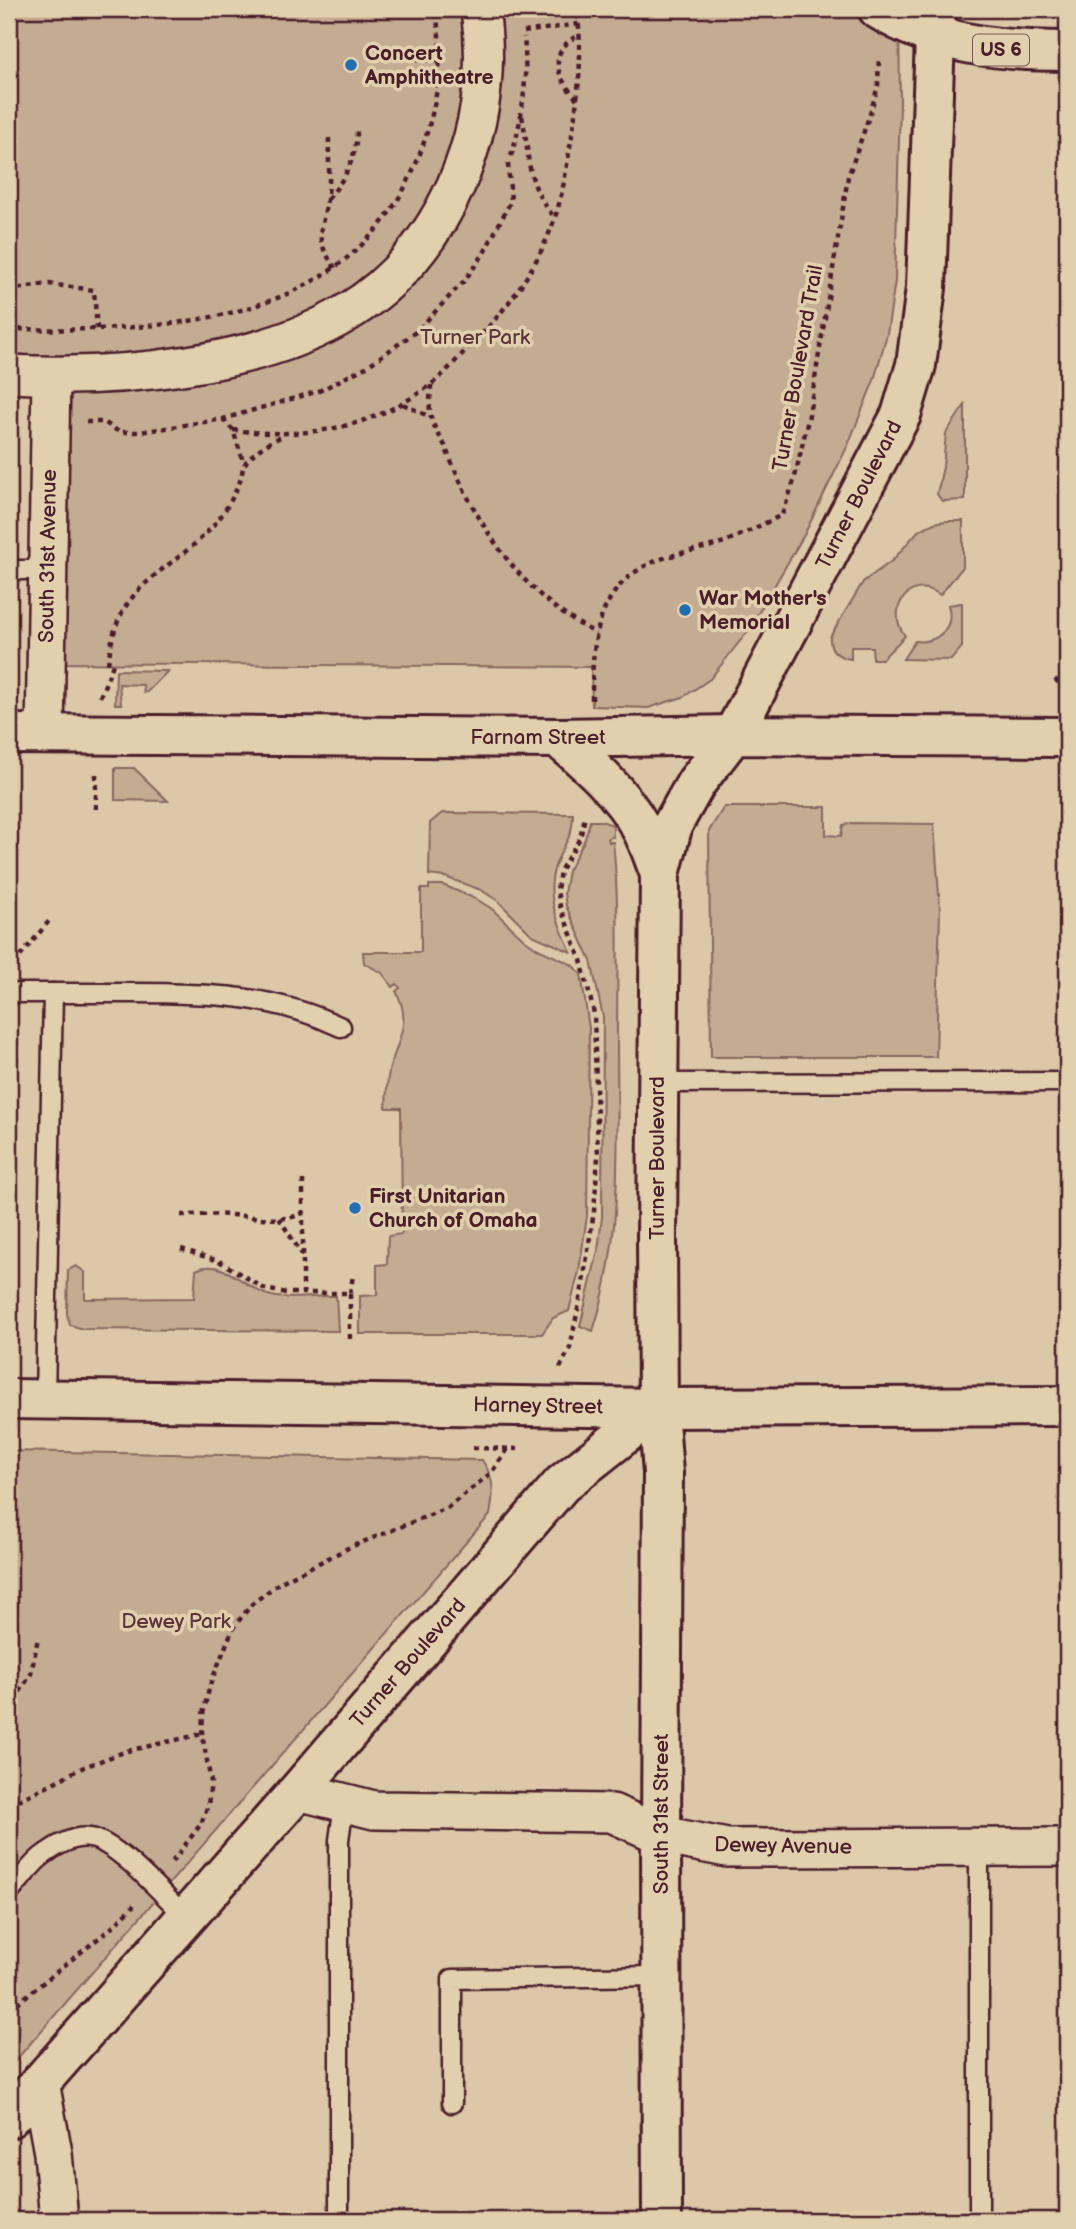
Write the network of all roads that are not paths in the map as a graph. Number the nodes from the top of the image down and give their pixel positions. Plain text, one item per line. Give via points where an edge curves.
1 (480, 9) edge
2 (880, 10) edge
3 (936, 23) edge
4 (1067, 51) edge
5 (9, 374) edge
6 (51, 376) junction
7 (9, 570) edge
8 (48, 570) junction
9 (27, 735) edge
10 (733, 735) junction
11 (1067, 737) edge
12 (558, 738) junction
13 (660, 874) junction
14 (9, 993) edge
15 (52, 993) junction
16 (341, 1027) dead end
17 (1067, 1082) edge
18 (657, 1083) junction
19 (19, 1398) edge
20 (1067, 1406) edge
21 (658, 1408) junction
22 (298, 1791) junction
23 (344, 1804) junction
24 (661, 1835) junction
25 (979, 1847) junction
26 (1067, 1847) edge
27 (9, 1893) edge
28 (185, 1916) junction
29 (661, 1976) junction
30 (40, 2082) junction
31 (452, 2103) dead end
32 (9, 2118) edge
33 (59, 2220) edge
34 (338, 2220) edge
35 (662, 2220) edge
36 (979, 2220) edge

1 - 6 street via 483,82 472,145 435,224 380,288 339,319 267,349 148,371
2 - 3 main road, US 6
3 - 4 main road, US 6 via 1003,50
3 - 10 main road, Turner Boulevard via 926,288 912,384 870,476
5 - 6 street
6 - 8 street, South 31st Avenue
7 - 8 lane
8 - 9 street, South 31st Avenue
9 - 12 main road, Farnam Street
10 - 11 main road, Farnam Street
10 - 12 main road, Farnam Street
10 - 13 main road, Turner Boulevard via 696,783 673,824
12 - 13 main road via 616,793 641,827
13 - 18 main road, Turner Boulevard
14 - 15 lane
15 - 16 lane via 244,997 312,1013
15 - 19 lane
17 - 18 lane
18 - 21 main road, Turner Boulevard
19 - 21 main road, Harney Street
20 - 21 main road, Harney Street
21 - 22 main road, Turner Boulevard via 562,1484
21 - 24 main road, South 31st Street via 663,1473
22 - 23 street, Dewey Avenue
22 - 28 main road, Turner Boulevard
23 - 24 street, Dewey Avenue via 374,1810 596,1811
23 - 34 lane via 339,1840
24 - 25 street, Dewey Avenue via 727,1848
24 - 29 main road, South 31st Street
25 - 26 street, Dewey Avenue
25 - 36 lane
27 - 28 lane via 57,1846 91,1838 120,1854
28 - 30 main road, Turner Boulevard
29 - 31 lane via 453,1979
29 - 35 main road, South 31st Street
30 - 32 main road, Turner Boulevard
30 - 33 street

